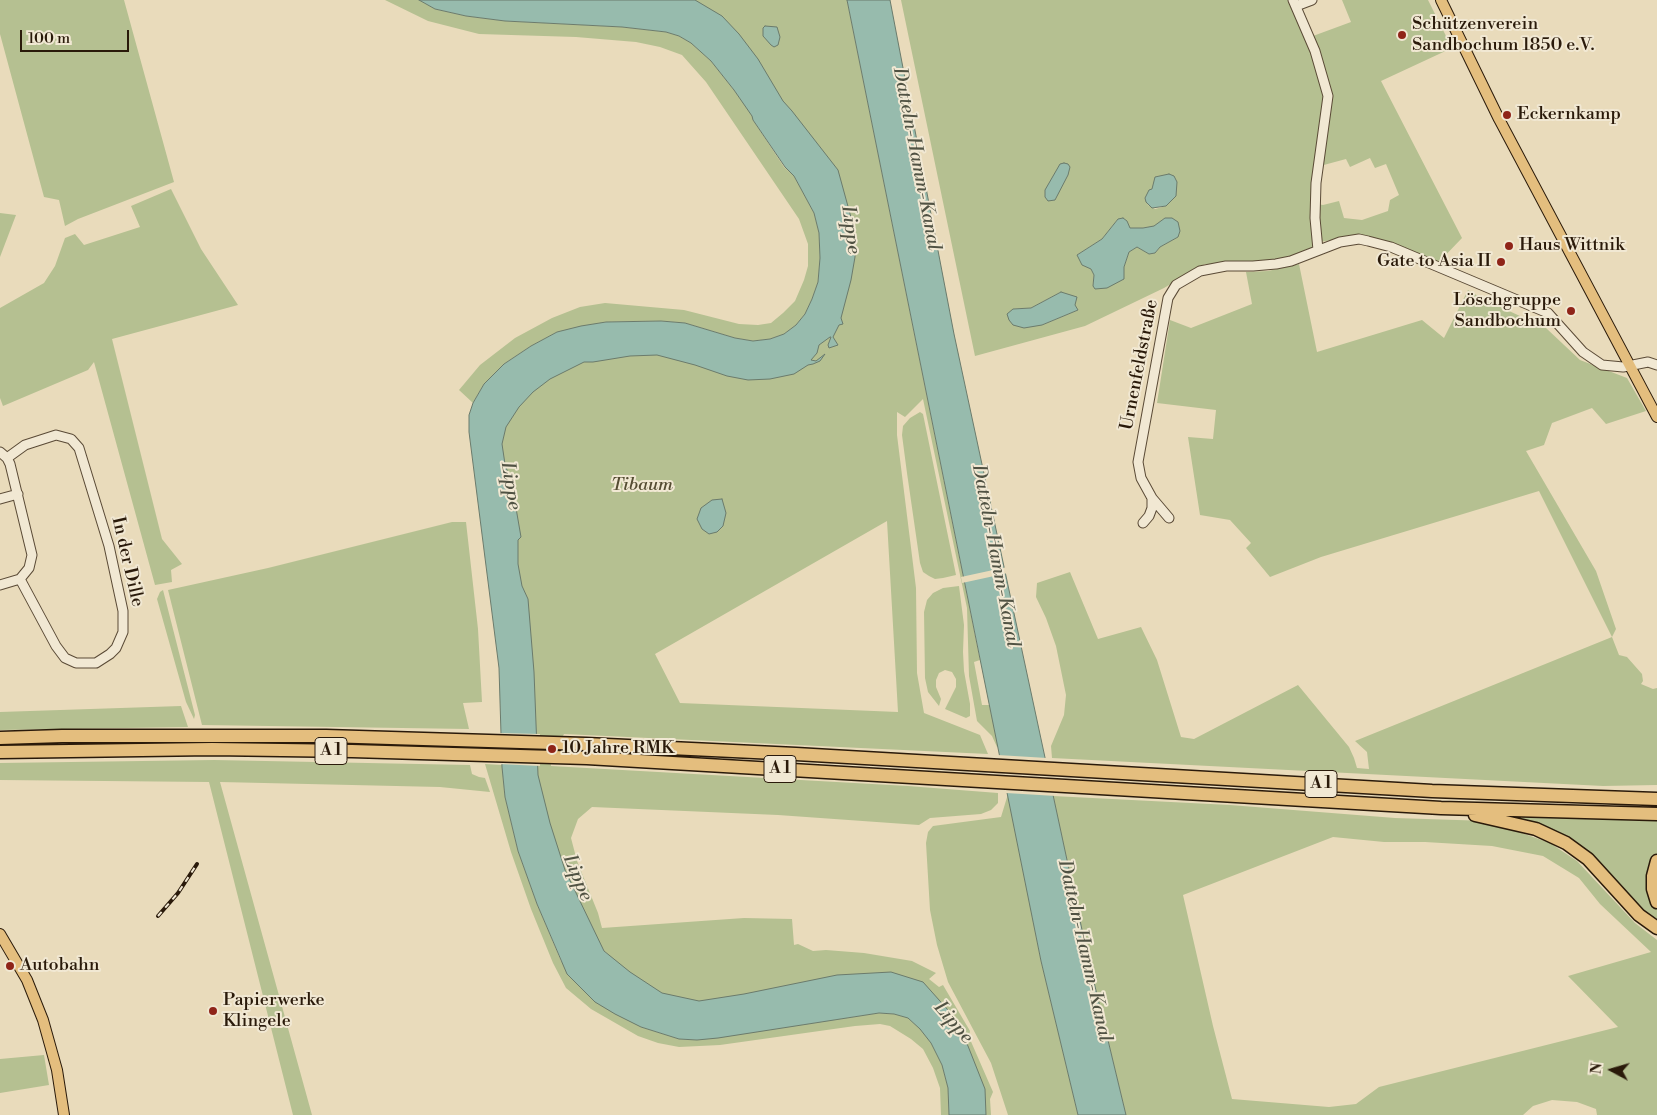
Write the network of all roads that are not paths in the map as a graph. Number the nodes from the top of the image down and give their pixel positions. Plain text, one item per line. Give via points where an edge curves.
1 (1312, 0) edge
2 (1442, 0) edge
3 (1294, 3) edge
4 (1318, 250) junction
5 (1657, 365) edge
6 (1630, 366) junction
7 (1657, 417) edge
8 (4, 455) edge
9 (18, 494) junction
10 (1152, 498) junction
11 (0, 499) edge
12 (1170, 518) dead end
13 (1143, 523) dead end
14 (20, 578) junction
15 (0, 585) edge
16 (0, 738) edge
17 (0, 752) edge
18 (1657, 799) edge
19 (1441, 808) junction
20 (1657, 814) edge
21 (1657, 861) edge
22 (1657, 902) edge
23 (1657, 928) edge
24 (0, 934) edge
25 (64, 1115) edge

1 - 3 street
2 - 6 main road via 1499,118
3 - 4 street via 1315,51 1328,96 1316,183
4 - 6 street, Urnenfeldstraße via 1340,242 1359,240 1391,247 1548,313 1582,352 1602,365
4 - 10 street, Urnenfeldstraße via 1276,264 1212,268 1176,285 1168,298 1138,462 1141,478
5 - 6 street, Urnenfeldstraße via 1648,362
6 - 7 main road
8 - 9 street
8 - 14 street, In der Dille via 56,435 71,439 79,448 109,546 123,611 123,632 116,648 96,662 76,663 65,658
9 - 11 street
9 - 14 street via 32,555 29,568
10 - 12 street, Urnenfeldstraße
10 - 13 street via 1152,508
14 - 15 street
16 - 18 highway, A 1 via 326,736 586,744 1432,791
17 - 19 highway, A 1 via 212,749 587,758
19 - 20 highway, A 1
19 - 23 highway via 1536,829 1566,843 1588,859 1639,915
21 - 22 highway via 1653,889
24 - 25 main road via 26,980 43,1020 57,1070

